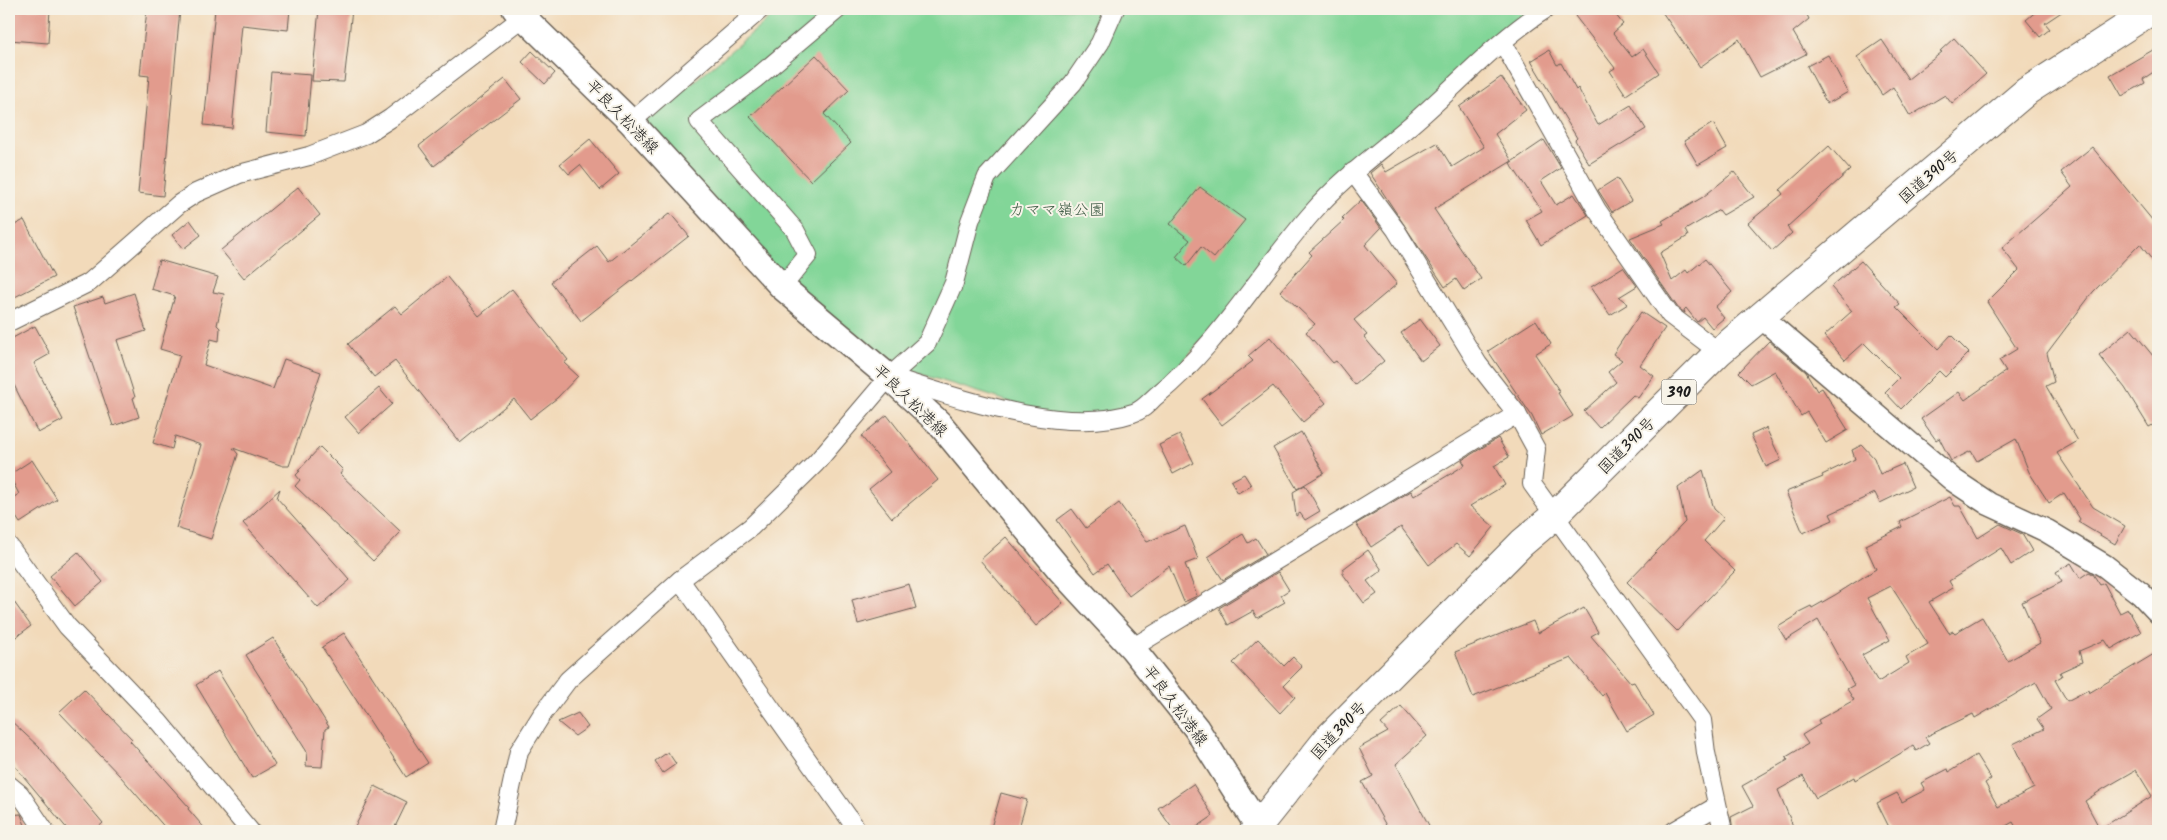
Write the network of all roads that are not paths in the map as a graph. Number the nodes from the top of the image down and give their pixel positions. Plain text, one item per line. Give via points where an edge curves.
1 (761, 9) edge
2 (838, 9) edge
3 (1115, 9) edge
4 (1546, 9) edge
5 (2154, 9) edge
6 (519, 13) edge
7 (1503, 43) junction
8 (631, 122) junction
9 (1353, 172) junction
10 (782, 287) junction
11 (1761, 317) junction
12 (9, 322) edge
13 (1719, 352) junction
14 (889, 377) junction
15 (1516, 414) junction
16 (1555, 515) junction
17 (9, 546) edge
18 (680, 580) junction
19 (2158, 612) edge
20 (1132, 648) junction
21 (9, 785) edge
22 (1717, 806) junction
23 (1258, 829) edge
24 (45, 831) edge
25 (250, 831) edge
26 (502, 831) edge
27 (858, 831) edge
28 (1674, 831) edge
29 (1723, 831) edge

1 - 8 street
2 - 10 street via 699,121 796,230 808,254
3 - 14 street via 1100,42 1073,83 987,177 970,221 954,283 927,343
4 - 7 street
5 - 11 highway, 国道390号 / 390 via 2028,91
6 - 8 main road, 平良久松港線
6 - 12 street via 391,118 366,134 309,156 239,174 196,193 179,204 90,282
7 - 9 street
7 - 13 street via 1597,210 1670,315
8 - 10 main road, 平良久松港線
9 - 14 street via 1312,213 1212,339 1169,386 1136,413 1117,418 1072,420 995,410
9 - 15 street via 1396,230 1478,364
10 - 14 main road, 平良久松港線
11 - 13 highway, 国道390号 / 390
11 - 19 street via 1953,480 1989,504 2047,531 2105,566
13 - 16 highway, 国道390号 / 390
14 - 18 street via 816,463 751,527
14 - 20 main road, 平良久松港線 via 939,423 1061,571
15 - 16 street via 1536,449 1532,484
15 - 20 street
16 - 22 street via 1702,720
16 - 23 highway, 国道390号 / 390 via 1522,543 1329,737
17 - 25 street via 67,626 159,722
18 - 26 street via 568,680 541,716 519,751
18 - 27 street
20 - 23 main road, 平良久松港線 via 1196,728
21 - 24 street via 20,794
22 - 28 street
22 - 29 street

